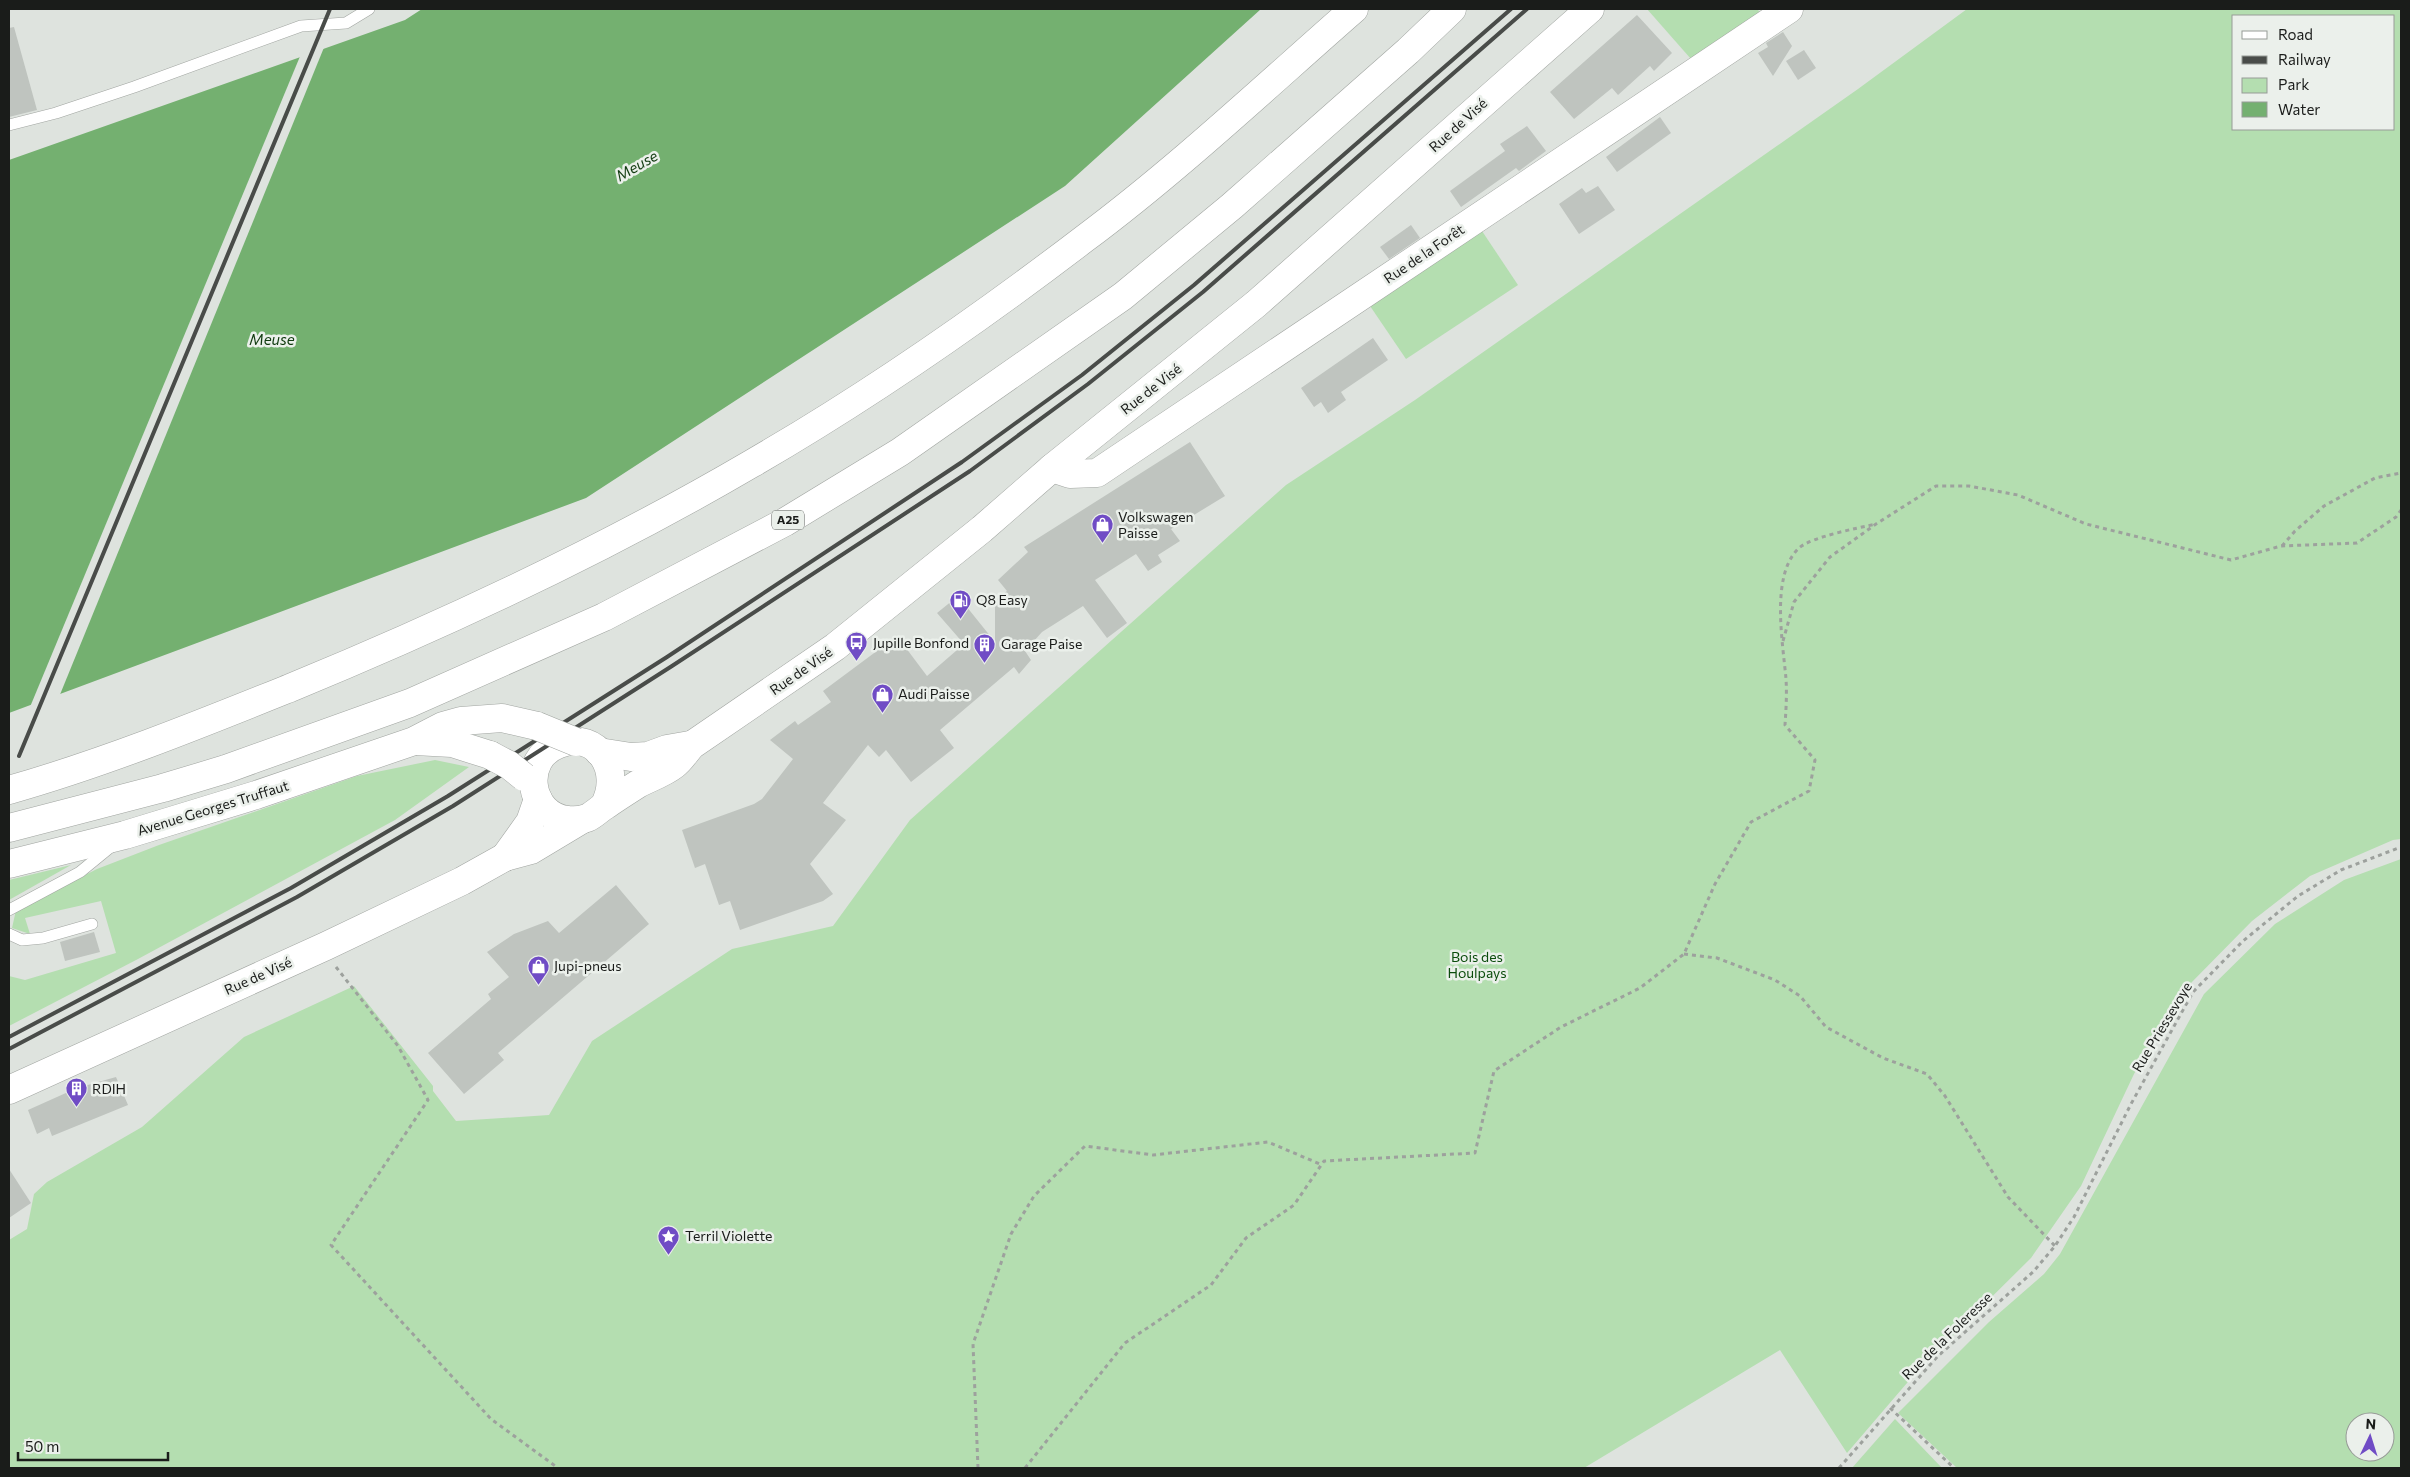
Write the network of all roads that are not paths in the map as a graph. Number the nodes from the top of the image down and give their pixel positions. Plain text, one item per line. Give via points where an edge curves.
1 (369, 9) edge
2 (1354, 9) edge
3 (1452, 9) edge
4 (1590, 9) edge
5 (1789, 9) edge
6 (9, 125) edge
7 (1052, 468) junction
8 (414, 741) junction
9 (692, 745) junction
10 (588, 747) junction
11 (532, 783) junction
12 (9, 790) edge
13 (592, 813) junction
14 (9, 828) edge
15 (125, 834) junction
16 (505, 857) junction
17 (9, 864) edge
18 (9, 910) edge
19 (92, 924) dead end
20 (9, 934) edge
21 (9, 1090) edge

1 - 6 lane via 346,23 302,26 134,87
2 - 12 main road via 1087,237 884,381 751,464 513,589 339,667 152,742
3 - 14 main road, A25 via 1232,206 1123,296 900,452 786,522 604,617 410,704 226,769
4 - 7 main road, Rue de Visé via 1256,304
5 - 7 main road, Rue de la Forêt via 1097,473 1070,474
7 - 9 main road, Rue de Visé via 982,529 835,647
8 - 10 main road, Avenue Georges Truffaut, bridge via 443,726 475,719 502,718 536,726
8 - 11 main road, Avenue Georges Truffaut, bridge via 452,744 490,756 509,764
8 - 15 main road, Avenue Georges Truffaut via 256,795
9 - 10 main road, Rue de Visé via 630,757
9 - 13 main road, Rue de Visé via 674,765
10 - 11 main road, Rue de Visé via 554,746 542,756
10 - 13 main road via 609,766 612,781 609,795
11 - 13 main road via 542,806 552,815 566,820
11 - 16 main road, Rue de Visé via 530,822
13 - 16 main road, Rue de Visé via 531,850
15 - 17 main road, Avenue Georges Truffaut
15 - 18 lane via 80,872
16 - 21 main road, Rue de Visé via 326,946
19 - 20 lane via 43,938 22,940

